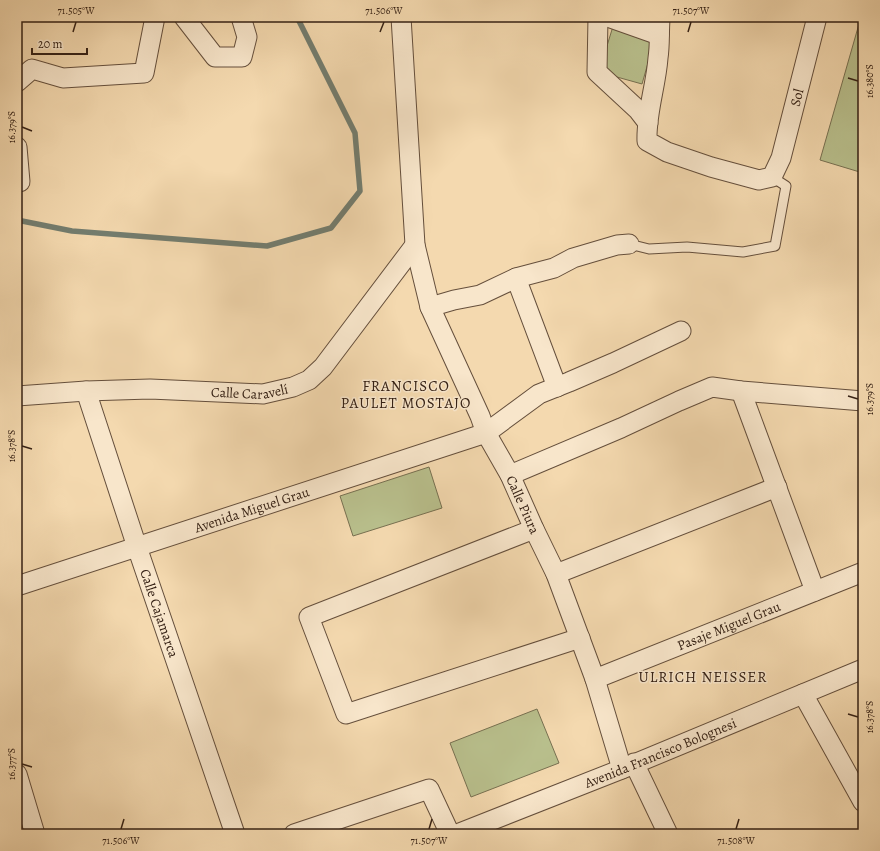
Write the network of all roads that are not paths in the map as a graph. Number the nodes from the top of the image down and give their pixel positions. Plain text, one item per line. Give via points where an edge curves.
1 (155, 17) edge
2 (184, 17) edge
3 (241, 17) edge
4 (401, 17) edge
5 (598, 17) edge
6 (608, 17) edge
7 (817, 17) edge
8 (660, 26) edge
9 (17, 82) edge
10 (648, 124) junction
11 (17, 147) edge
12 (772, 177) junction
13 (20, 182) dead end
14 (629, 244) joint
15 (415, 245) junction
16 (516, 278) junction
17 (430, 307) junction
18 (681, 331) dead end
19 (557, 387) junction
20 (86, 391) junction
21 (741, 391) junction
22 (17, 396) edge
23 (863, 401) edge
24 (486, 433) junction
25 (510, 475) junction
26 (777, 487) junction
27 (534, 529) junction
28 (137, 547) junction
29 (863, 572) edge
30 (556, 574) junction
31 (17, 586) edge
32 (815, 591) junction
33 (580, 638) junction
34 (863, 669) edge
35 (595, 679) junction
36 (803, 694) junction
37 (628, 766) junction
38 (17, 774) edge
39 (863, 802) edge
40 (35, 834) edge
41 (234, 834) edge
42 (294, 834) edge
43 (450, 834) edge
44 (457, 834) edge
45 (668, 834) edge

1 - 9 street via 144,73 63,78 32,69
2 - 3 street via 215,57 242,57 247,37
4 - 15 street, Calle Piura
5 - 10 street via 597,72 638,110
6 - 8 street
7 - 12 street, Sol via 780,158
8 - 10 street
10 - 12 street via 647,141 667,152 759,180
11 - 13 street
12 - 14 lane via 786,186 775,246 743,252 687,247 649,249
14 - 16 street via 573,258 554,268
15 - 17 street, Calle Piura
15 - 20 street, Calle Caravelí via 323,367 309,380 293,387 263,394 150,389
16 - 17 street via 480,295
16 - 19 street
17 - 24 street, Calle Piura
18 - 19 street, Avenida Miguel Grau via 613,364
19 - 24 street, Avenida Miguel Grau via 539,394
20 - 22 street, Calle Caravelí
20 - 28 street, Calle Cajamarca
21 - 23 street
21 - 25 street via 712,387
21 - 26 street
24 - 25 street, Calle Piura
24 - 28 street, Avenida Miguel Grau
25 - 27 street, Calle Piura
26 - 30 street
26 - 32 street
27 - 30 street, Calle Piura
27 - 33 street via 309,617 346,714
28 - 31 street, Avenida Miguel Grau
28 - 41 street, Calle Cajamarca
29 - 32 street, Pasaje Miguel Grau
30 - 33 street, Calle Piura
32 - 35 street, Pasaje Miguel Grau
33 - 35 street, Calle Piura
34 - 36 street, Avenida Francisco Bolognesi
35 - 37 street, Calle Piura
36 - 37 street, Avenida Francisco Bolognesi
36 - 39 street
37 - 44 street, Avenida Francisco Bolognesi
37 - 45 street, Calle Piura
38 - 40 street
42 - 43 street via 429,789

